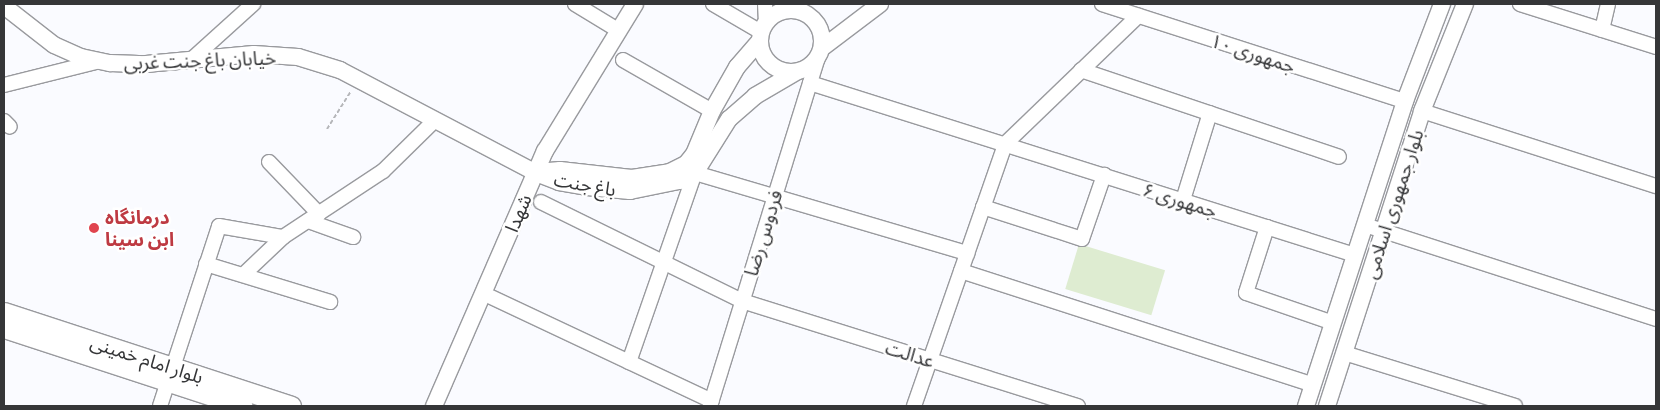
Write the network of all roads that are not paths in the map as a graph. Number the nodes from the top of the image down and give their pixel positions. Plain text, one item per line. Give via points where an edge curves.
1 (253, 4) edge
2 (575, 4) edge
3 (635, 4) edge
4 (712, 4) edge
5 (765, 4) edge
6 (880, 4) edge
7 (1102, 4) edge
8 (1442, 4) edge
9 (1466, 4) edge
10 (1520, 4) edge
11 (1608, 4) edge
12 (4, 6) edge
13 (792, 7) edge
14 (1138, 16) junction
15 (618, 30) junction
16 (1602, 30) junction
17 (762, 32) junction
18 (1656, 47) edge
19 (819, 54) junction
20 (191, 60) junction
21 (623, 60) dead end
22 (101, 61) junction
23 (1081, 70) junction
24 (796, 72) junction
25 (810, 83) junction
26 (4, 85) edge
27 (1405, 101) junction
28 (712, 111) junction
29 (1422, 111) junction
30 (1210, 113) junction
31 (435, 120) junction
32 (1005, 144) junction
33 (1339, 157) dead end
34 (270, 162) dead end
35 (536, 173) junction
36 (695, 173) junction
37 (1104, 175) junction
38 (1656, 186) edge
39 (775, 194) junction
40 (1183, 200) junction
41 (541, 202) dead end
42 (984, 207) junction
43 (313, 217) junction
44 (1365, 225) junction
45 (1267, 227) junction
46 (1384, 231) junction
47 (283, 237) junction
48 (353, 237) dead end
49 (967, 254) junction
50 (1355, 255) junction
51 (664, 262) junction
52 (206, 264) junction
53 (961, 271) junction
54 (243, 274) junction
55 (491, 297) dead end
56 (742, 301) junction
57 (330, 302) dead end
58 (4, 312) edge
59 (1656, 319) edge
60 (1333, 323) junction
61 (4, 328) edge
62 (1344, 353) junction
63 (930, 360) junction
64 (629, 362) junction
65 (170, 374) junction
66 (1313, 385) junction
67 (711, 404) edge
68 (160, 406) edge
69 (243, 406) edge
70 (291, 406) edge
71 (434, 406) edge
72 (914, 406) edge
73 (1078, 406) edge
74 (1306, 406) edge
75 (1327, 406) edge
76 (1514, 406) edge

1 - 20 street
2 - 15 street
3 - 15 street, شهدا
4 - 17 street
5 - 17 street
6 - 19 street
7 - 14 street, جمهوری ۱۰
8 - 27 street, بلوار جمهوری اسلامی
9 - 29 street, بلوار جمهوری اسلامی
10 - 16 street
11 - 16 street
12 - 22 street, خیابان باغ جنت غربی via 54,45
13 - 17 street
13 - 19 street via 810,15 821,30
14 - 23 street
14 - 27 street, جمهوری ۱۰
15 - 35 street, شهدا via 556,130
16 - 18 street
17 - 24 street via 764,56 775,68
17 - 28 street, باغ جنت
19 - 24 street
19 - 25 street, فردوس رضا
20 - 22 street, خیابان باغ جنت غربی via 146,64
20 - 31 street, خیابان باغ جنت غربی via 254,54 298,58 340,70
21 - 28 street
22 - 26 street
23 - 30 street
23 - 32 street
24 - 36 street via 755,96 729,119
25 - 32 street, جمهوری ۶
25 - 39 street, فردوس رضا
27 - 44 street, بلوار جمهوری اسلامی
28 - 35 street, باغ جنت via 694,154 686,164 670,172 632,178 560,170
29 - 38 street
29 - 46 street, بلوار جمهوری اسلامی
30 - 33 street
30 - 40 street
31 - 35 street, خیابان باغ جنت غربی
31 - 43 street via 383,171
32 - 37 street, جمهوری ۶
32 - 42 street
34 - 43 street
35 - 36 street, باغ جنت via 559,182 630,191 679,182
35 - 71 street, شهدا
36 - 39 street
36 - 51 street
37 - 40 street, جمهوری ۶
37 - 42 street via 1082,239
39 - 49 street
39 - 56 street, فردوس رضا
40 - 45 street, جمهوری ۶
41 - 51 street, عدالت
42 - 49 street
43 - 47 street
43 - 48 street
44 - 46 street
44 - 50 street, بلوار جمهوری اسلامی
45 - 50 street, جمهوری ۶
45 - 60 street via 1246,293
46 - 59 street
46 - 62 street, بلوار جمهوری اسلامی
47 - 52 street via 219,226
47 - 54 street
49 - 53 street
50 - 60 street, بلوار جمهوری اسلامی
51 - 56 street, عدالت
51 - 64 street
52 - 54 street
52 - 65 street
53 - 63 street
53 - 66 street
54 - 57 street
55 - 64 street
56 - 63 street, عدالت
56 - 67 street, فردوس رضا
58 - 65 main road, بلوار امام خمینی
60 - 66 street, بلوار جمهوری اسلامی
61 - 65 main road, بلوار امام خمینی
62 - 75 street, بلوار جمهوری اسلامی
62 - 76 street
63 - 72 street
63 - 73 street, عدالت
64 - 67 street
65 - 68 street
65 - 69 main road, بلوار امام خمینی
65 - 70 main road, بلوار امام خمینی
66 - 74 street, بلوار جمهوری اسلامی

